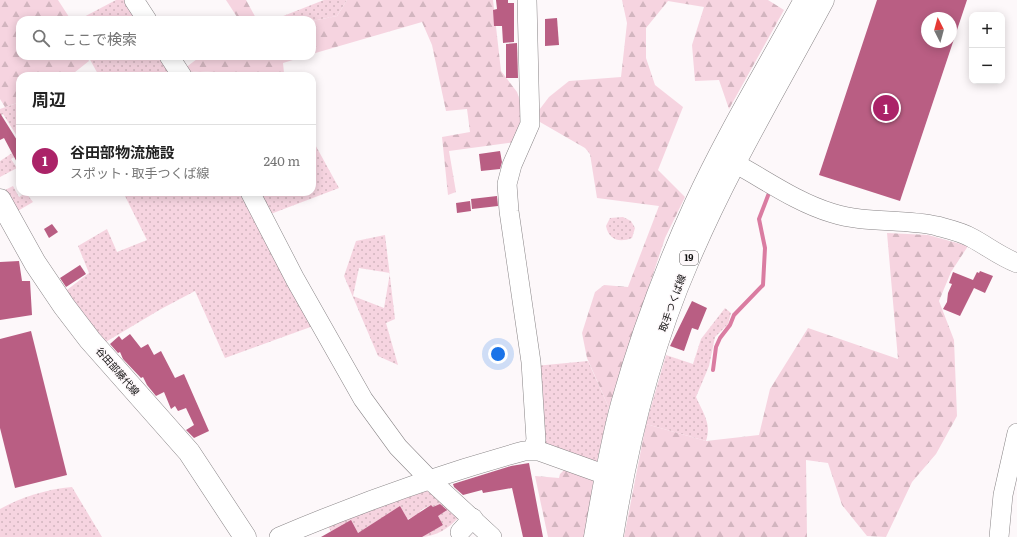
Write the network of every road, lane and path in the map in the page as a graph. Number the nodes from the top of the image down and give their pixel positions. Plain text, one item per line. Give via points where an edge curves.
1 (134, 0) edge
2 (527, 0) edge
3 (805, 0) edge
4 (823, 0) edge
5 (144, 16) edge
6 (172, 60) edge
7 (180, 72) edge
8 (728, 159) junction
9 (252, 196) edge
10 (0, 200) edge
11 (1017, 263) edge
12 (1017, 433) edge
13 (533, 450) junction
14 (606, 475) junction
15 (429, 479) junction
16 (473, 518) junction
17 (460, 532) dead end
18 (244, 537) edge
19 (279, 537) edge
20 (492, 537) edge
21 (595, 537) edge
22 (612, 537) edge
23 (999, 537) edge

1 - 5 street
2 - 13 street via 530,124 512,165 507,184 531,362 536,440
3 - 8 main road, 取手つくば線 / 19
4 - 8 main road, 取手つくば線 / 19
6 - 7 street
8 - 11 street via 777,188 832,213 865,220 919,222 938,226 971,237
8 - 14 main road, 取手つくば線 / 19 via 673,256 646,327 622,404
8 - 22 main road, 取手つくば線 / 19 via 687,261 638,405
9 - 15 street via 295,279 363,399 398,447
10 - 18 main road, 谷田部藤代線 via 35,263 64,306 90,340 189,452
12 - 23 street via 1003,495
13 - 14 street
13 - 15 street
14 - 21 main road, 取手つくば線 / 19
15 - 16 street
15 - 19 street
16 - 17 street
16 - 20 street

